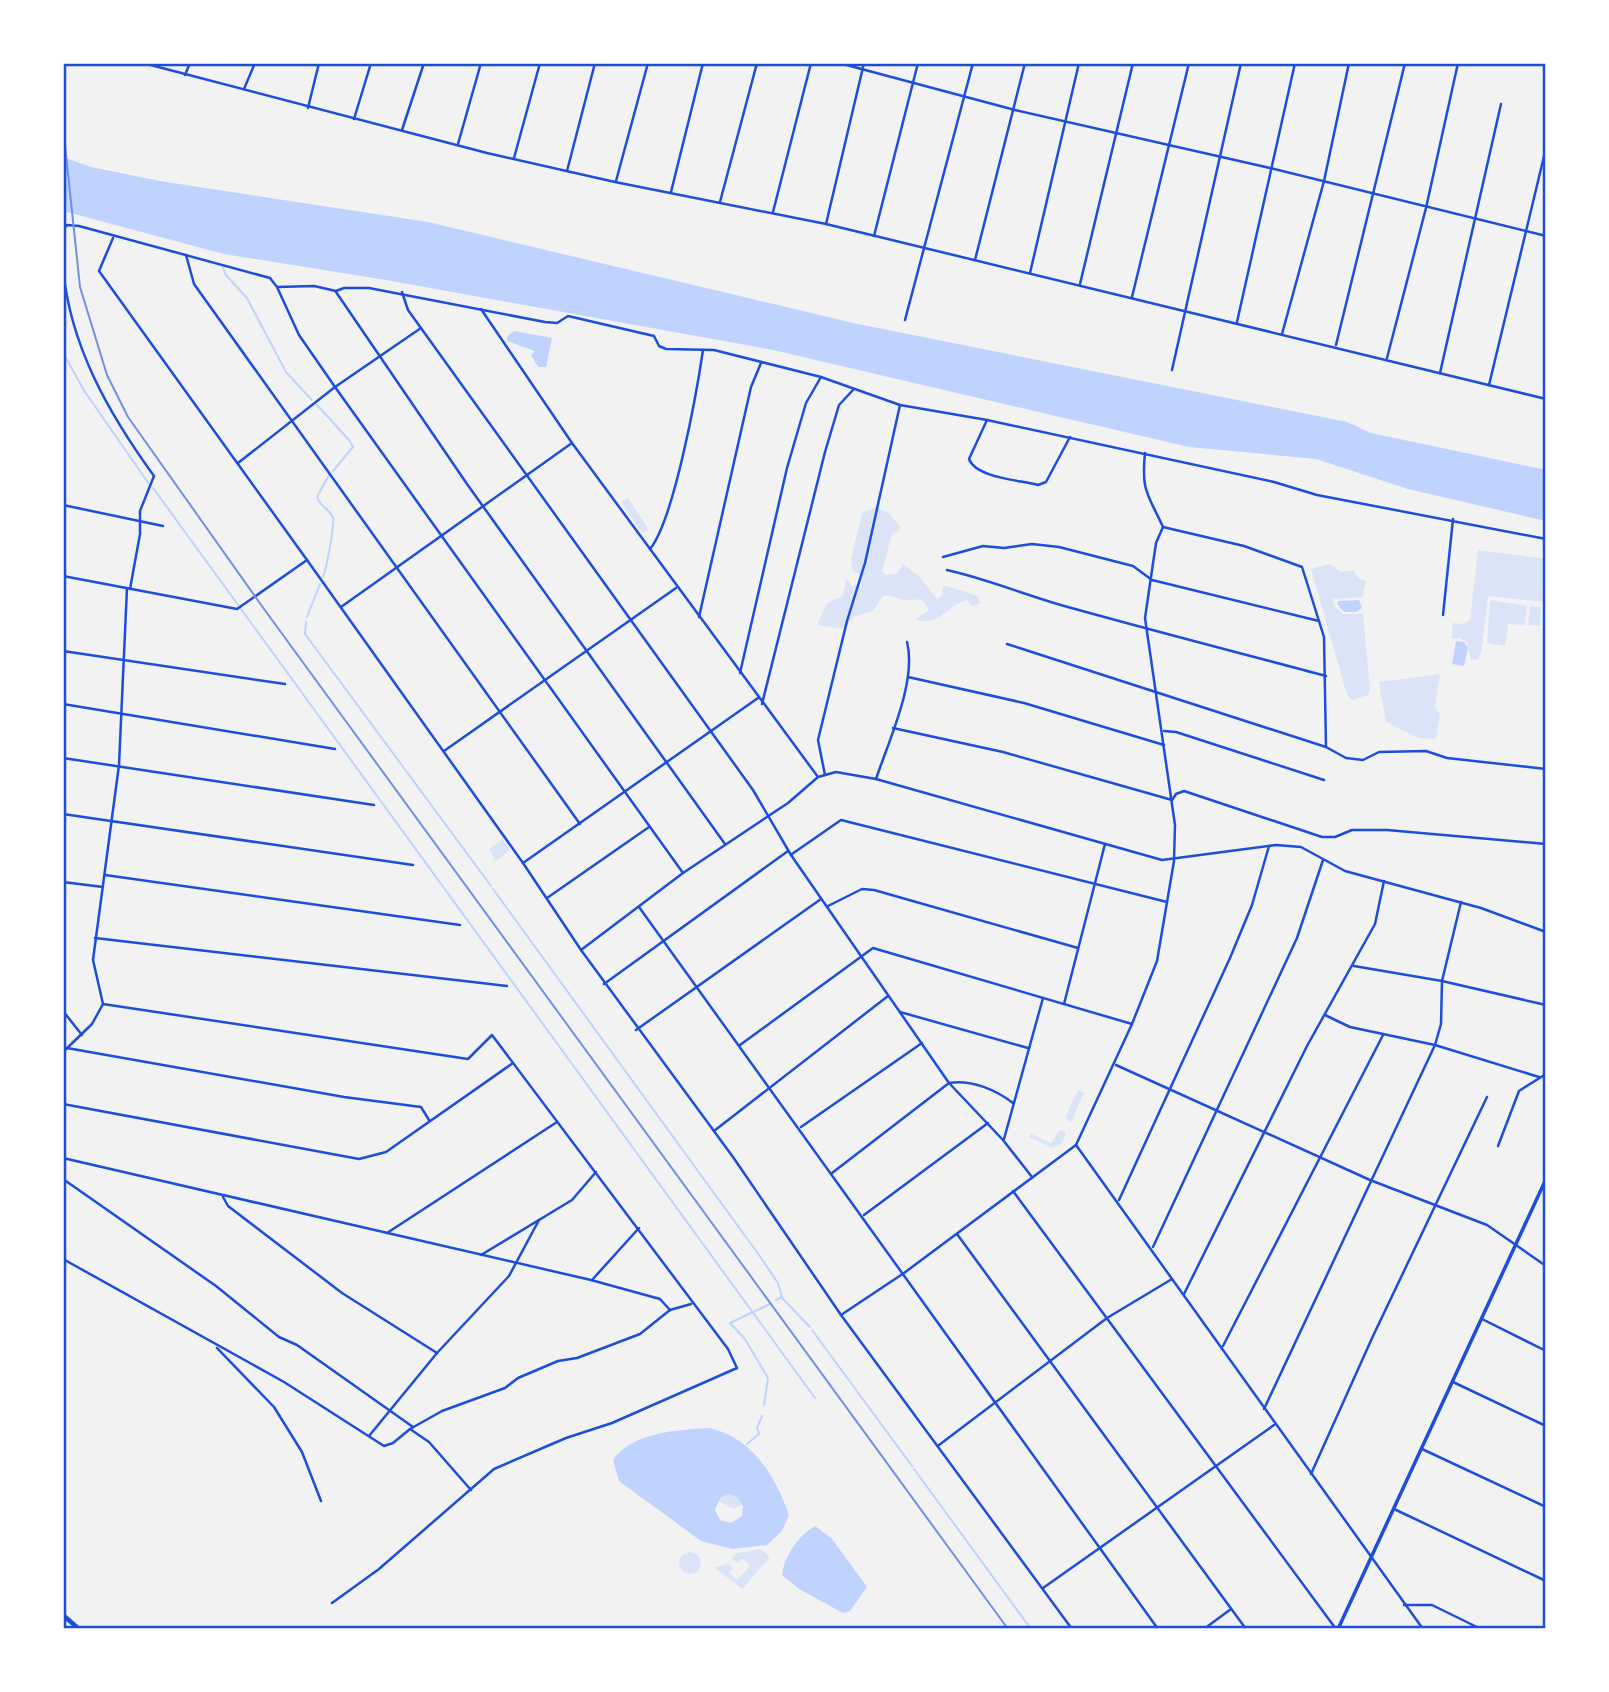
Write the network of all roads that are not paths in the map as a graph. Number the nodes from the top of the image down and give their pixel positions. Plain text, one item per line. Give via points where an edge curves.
1 (143, 63) edge
2 (190, 63) edge
3 (256, 63) edge
4 (319, 63) edge
5 (371, 63) edge
6 (424, 63) edge
7 (481, 63) edge
8 (540, 63) edge
9 (594, 63) edge
10 (648, 63) edge
11 (703, 63) edge
12 (757, 63) edge
13 (810, 63) edge
14 (839, 63) edge
15 (863, 63) edge
16 (918, 63) edge
17 (973, 63) edge
18 (1026, 63) edge
19 (1079, 63) edge
20 (1133, 63) edge
21 (1189, 63) edge
22 (1241, 63) edge
23 (1295, 63) edge
24 (1349, 63) edge
25 (1405, 63) edge
26 (1458, 63) edge
27 (862, 69) junction
28 (185, 75) junction
29 (913, 82) junction
30 (243, 90) junction
31 (966, 96) junction
32 (1501, 104) dead end
33 (308, 108) junction
34 (1015, 110) junction
35 (354, 119) junction
36 (1064, 121) junction
37 (402, 131) junction
38 (1115, 132) junction
39 (1168, 144) junction
40 (458, 145) junction
41 (1546, 148) edge
42 (1220, 158) junction
43 (514, 159) junction
44 (1269, 167) junction
45 (567, 171) junction
46 (1324, 181) junction
47 (615, 183) junction
48 (671, 192) junction
49 (1373, 194) junction
50 (720, 201) junction
51 (1426, 208) junction
52 (773, 213) junction
53 (1475, 219) junction
54 (826, 224) junction
55 (63, 229) edge
56 (1528, 231) junction
57 (113, 236) junction
58 (874, 236) junction
59 (1546, 236) edge
60 (923, 248) junction
61 (186, 253) junction
62 (975, 260) junction
63 (63, 268) edge
64 (1030, 273) junction
65 (1080, 285) junction
66 (277, 287) junction
67 (336, 291) junction
68 (402, 292) junction
69 (1132, 297) junction
70 (481, 309) junction
71 (1184, 310) junction
72 (905, 320) dead end
73 (1237, 322) junction
74 (421, 328) junction
75 (1282, 334) junction
76 (1336, 346) junction
77 (703, 350) junction
78 (378, 356) junction
79 (1387, 358) junction
80 (761, 363) junction
81 (1172, 370) dead end
82 (1440, 373) junction
83 (821, 377) junction
84 (1489, 385) junction
85 (335, 387) junction
86 (853, 390) junction
87 (1546, 398) edge
88 (900, 405) junction
89 (293, 420) junction
90 (987, 420) junction
91 (1070, 437) junction
92 (572, 443) junction
93 (1145, 453) junction
94 (237, 463) junction
95 (526, 476) junction
96 (63, 505) edge
97 (483, 505) junction
98 (1453, 519) junction
99 (139, 522) junction
100 (163, 526) dead end
101 (1163, 527) junction
102 (442, 536) junction
103 (1546, 539) edge
104 (650, 549) junction
105 (943, 557) dead end
106 (307, 560) junction
107 (398, 567) junction
108 (947, 570) dead end
109 (63, 576) edge
110 (1152, 580) junction
111 (676, 588) junction
112 (128, 589) junction
113 (341, 607) junction
114 (1443, 615) dead end
115 (699, 617) junction
116 (630, 618) junction
117 (1319, 621) junction
118 (1146, 629) junction
119 (907, 642) dead end
120 (1007, 644) dead end
121 (587, 648) junction
122 (63, 651) edge
123 (123, 660) junction
124 (740, 673) junction
125 (1326, 676) junction
126 (908, 677) junction
127 (544, 681) junction
128 (285, 684) dead end
129 (1154, 690) junction
130 (758, 698) junction
131 (63, 704) edge
132 (762, 704) junction
133 (119, 713) junction
134 (502, 713) junction
135 (893, 728) junction
136 (1163, 731) junction
137 (711, 732) junction
138 (1164, 745) junction
139 (1326, 747) junction
140 (335, 749) dead end
141 (444, 751) junction
142 (63, 758) edge
143 (669, 761) junction
144 (119, 765) junction
145 (1546, 769) edge
146 (825, 775) junction
147 (818, 777) junction
148 (876, 779) junction
149 (1324, 780) dead end
150 (625, 792) junction
151 (1172, 800) junction
152 (374, 805) dead end
153 (63, 814) edge
154 (769, 816) junction
155 (112, 821) junction
156 (580, 824) junction
157 (649, 827) junction
158 (726, 844) junction
159 (1105, 844) junction
160 (1546, 845) edge
161 (1269, 846) junction
162 (788, 851) junction
163 (791, 855) junction
164 (1323, 860) junction
165 (1174, 861) junction
166 (523, 863) junction
167 (413, 865) dead end
168 (683, 873) junction
169 (105, 875) junction
170 (1384, 881) junction
171 (63, 882) edge
172 (1096, 884) junction
173 (103, 887) junction
174 (547, 898) junction
175 (821, 899) junction
176 (1167, 902) junction
177 (1461, 902) junction
178 (639, 907) junction
179 (827, 907) junction
180 (460, 925) dead end
181 (1546, 932) edge
182 (95, 937) junction
183 (662, 941) junction
184 (1078, 948) junction
185 (580, 950) junction
186 (861, 956) junction
187 (1354, 967) junction
188 (1442, 981) junction
189 (604, 984) junction
190 (507, 986) dead end
191 (694, 987) junction
192 (888, 996) junction
193 (1043, 998) junction
194 (103, 1004) junction
195 (1063, 1005) junction
196 (1546, 1005) edge
197 (63, 1011) edge
198 (900, 1012) junction
199 (1325, 1015) junction
200 (1132, 1024) junction
201 (636, 1030) junction
202 (82, 1035) junction
203 (1383, 1035) junction
204 (922, 1043) junction
205 (739, 1045) junction
206 (1435, 1045) junction
207 (67, 1048) junction
208 (1029, 1048) junction
209 (63, 1052) edge
210 (513, 1063) junction
211 (1115, 1065) junction
212 (1546, 1074) edge
213 (1539, 1077) junction
214 (949, 1083) junction
215 (769, 1086) junction
216 (1169, 1088) junction
217 (1487, 1097) dead end
218 (1013, 1103) junction
219 (63, 1104) edge
220 (1217, 1109) junction
221 (429, 1120) junction
222 (557, 1122) junction
223 (988, 1123) junction
224 (799, 1128) junction
225 (714, 1131) junction
226 (1264, 1132) junction
227 (1003, 1140) junction
228 (1076, 1145) junction
229 (1498, 1146) dead end
230 (63, 1158) edge
231 (1321, 1158) junction
232 (596, 1172) junction
233 (832, 1172) junction
234 (1032, 1177) junction
235 (63, 1180) edge
236 (1370, 1180) junction
237 (1546, 1180) edge
238 (1013, 1192) junction
239 (1538, 1196) junction
240 (223, 1197) junction
241 (1546, 1200) edge
242 (1119, 1201) junction
243 (1436, 1207) junction
244 (863, 1216) junction
245 (539, 1220) junction
246 (639, 1228) junction
247 (387, 1233) junction
248 (957, 1234) junction
249 (1517, 1244) junction
250 (1152, 1248) junction
251 (481, 1255) junction
252 (63, 1259) edge
253 (513, 1264) junction
254 (1546, 1266) edge
255 (904, 1273) junction
256 (1173, 1279) junction
257 (591, 1280) junction
258 (1184, 1294) junction
259 (692, 1304) junction
260 (670, 1310) junction
261 (841, 1315) junction
262 (1107, 1318) junction
263 (1482, 1319) junction
264 (215, 1346) junction
265 (1222, 1347) junction
266 (1546, 1351) edge
267 (437, 1353) junction
268 (1050, 1361) junction
269 (1453, 1382) junction
270 (997, 1402) junction
271 (391, 1409) junction
272 (1264, 1409) junction
273 (1275, 1425) junction
274 (1546, 1426) edge
275 (411, 1428) junction
276 (369, 1436) junction
277 (939, 1445) junction
278 (1422, 1449) junction
279 (1216, 1466) junction
280 (1311, 1475) junction
281 (471, 1490) junction
282 (321, 1501) dead end
283 (1546, 1507) edge
284 (1157, 1508) junction
285 (1394, 1509) junction
286 (1100, 1549) junction
287 (1371, 1558) junction
288 (1546, 1581) edge
289 (1043, 1588) junction
290 (332, 1603) dead end
291 (1404, 1605) junction
292 (1231, 1609) junction
293 (63, 1615) edge
294 (79, 1629) edge
295 (1072, 1629) edge
296 (1158, 1629) edge
297 (1204, 1629) edge
298 (1246, 1629) edge
299 (1337, 1629) edge
300 (1423, 1629) edge
301 (1482, 1629) edge

1 - 28 street
2 - 28 street
3 - 30 street
4 - 33 street
5 - 35 street
6 - 37 street
7 - 40 street
8 - 43 street
9 - 45 street
10 - 47 street
11 - 48 street
12 - 50 street
13 - 52 street
14 - 27 street
15 - 27 street
16 - 29 street
17 - 31 street
18 - 34 street
19 - 36 street
20 - 38 street
21 - 39 street
22 - 42 street
23 - 44 street
24 - 46 street
25 - 49 street
26 - 51 street
27 - 29 street
27 - 54 street
28 - 30 street
29 - 31 street
29 - 58 street
30 - 33 street
31 - 34 street
31 - 60 street
32 - 53 street
33 - 35 street
34 - 36 street
34 - 62 street
35 - 37 street
36 - 38 street
36 - 64 street
37 - 40 street
38 - 39 street
38 - 65 street
39 - 42 street
39 - 69 street
40 - 43 street
41 - 56 street
42 - 44 street
42 - 71 street
43 - 45 street
44 - 46 street
44 - 73 street
45 - 47 street
46 - 49 street
46 - 75 street
47 - 48 street
48 - 50 street
49 - 51 street
49 - 76 street
50 - 52 street
51 - 53 street
51 - 79 street
52 - 54 street
53 - 56 street
53 - 82 street
54 - 58 street
55 - 57 street via 79,226
56 - 59 street
56 - 84 street
57 - 61 street
57 - 94 street via 99,271
58 - 60 street
60 - 62 street
60 - 72 street
61 - 66 street via 270,278
61 - 89 street via 194,284
62 - 64 street
63 - 99 street via 65,289 96,385 154,477
64 - 65 street
65 - 69 street
66 - 67 street via 314,286
66 - 85 street via 299,335
67 - 68 street
67 - 78 street
68 - 70 street
68 - 74 street
69 - 71 street
70 - 77 street via 557,323 568,316 654,336 666,349
70 - 92 street
71 - 73 street
71 - 81 street
73 - 75 street
74 - 78 street
74 - 95 street
75 - 76 street
76 - 79 street
77 - 80 street
77 - 104 street via 663,526
78 - 85 street
78 - 97 street
79 - 82 street
80 - 83 street
80 - 115 street via 751,387
82 - 84 street
83 - 86 street
83 - 124 street via 806,403 786,468
84 - 87 street
85 - 89 street
85 - 102 street
86 - 88 street
86 - 132 street via 839,405 828,440
88 - 90 street
88 - 146 street via 865,563 818,740
89 - 94 street
89 - 107 street
90 - 91 street
90 - 91 street via 971,464 980,471 1038,485 1051,475
91 - 93 street
92 - 95 street
92 - 104 street
93 - 98 street via 1317,495
93 - 101 street via 1145,492
94 - 106 street
95 - 97 street
95 - 116 street
96 - 99 street
97 - 102 street
97 - 121 street
98 - 103 street
98 - 114 street
99 - 100 street
99 - 112 street
101 - 110 street via 1156,542
101 - 117 street via 1244,546 1302,567
102 - 107 street
102 - 127 street
104 - 111 street
105 - 110 street via 983,546 1032,544 1133,566
106 - 112 street via 243,607
106 - 113 street
107 - 113 street
107 - 134 street
108 - 118 street
109 - 112 street
110 - 117 street
110 - 118 street
111 - 115 street
111 - 116 street
112 - 123 street
113 - 141 street
115 - 124 street
116 - 121 street
116 - 137 street
117 - 125 street
118 - 125 street
118 - 129 street
119 - 126 street via 911,657
120 - 129 street
121 - 127 street
121 - 143 street
122 - 123 street
123 - 128 street
123 - 133 street
124 - 130 street
125 - 139 street
126 - 135 street
126 - 138 street via 1024,703
127 - 134 street
127 - 150 street
129 - 136 street
129 - 139 street
130 - 132 street
130 - 137 street
131 - 133 street
132 - 147 street
133 - 140 street
133 - 144 street
134 - 141 street
134 - 156 street
135 - 148 street
135 - 151 street via 1003,752
136 - 138 street
136 - 149 street
137 - 143 street
137 - 154 street
138 - 151 street
139 - 145 street via 1346,758 1363,760 1379,752 1426,751 1447,758
141 - 166 street
142 - 144 street
143 - 150 street
143 - 158 street
144 - 152 street
144 - 155 street
146 - 147 street
146 - 148 street via 836,772
147 - 154 street
148 - 159 street
150 - 156 street
150 - 157 street
151 - 160 street via 1184,791 1322,836 1387,830
151 - 165 street
153 - 155 street
154 - 158 street
154 - 162 street
155 - 167 street
155 - 169 street
156 - 166 street
157 - 168 street
157 - 174 street
158 - 168 street
159 - 165 street
159 - 172 street
161 - 164 street via 1301,847
161 - 165 street
161 - 216 street via 1252,905
162 - 163 street
162 - 183 street
163 - 172 street via 841,820
163 - 175 street
164 - 170 street
164 - 220 street via 1297,939
165 - 176 street
166 - 174 street
168 - 178 street
169 - 173 street
169 - 180 street
170 - 177 street
170 - 187 street via 1376,924
171 - 173 street
172 - 176 street
172 - 184 street
173 - 182 street
174 - 185 street
175 - 179 street
175 - 191 street
176 - 200 street via 1157,961
177 - 181 street
177 - 188 street
178 - 183 street
178 - 185 street
179 - 184 street via 862,889 874,890
179 - 186 street
182 - 190 street
182 - 194 street via 94,969
183 - 189 street
183 - 191 street
184 - 195 street
185 - 189 street
186 - 192 street
186 - 193 street via 873,948
186 - 205 street
187 - 188 street
187 - 199 street
188 - 196 street
188 - 206 street via 1441,1024
189 - 201 street
191 - 201 street
191 - 205 street
192 - 198 street
192 - 215 street
193 - 195 street
193 - 208 street
194 - 202 street
194 - 210 street via 468,1059 492,1035
195 - 200 street
197 - 202 street
198 - 204 street
198 - 208 street
199 - 203 street
199 - 226 street
200 - 211 street
201 - 225 street
202 - 207 street
203 - 206 street
203 - 231 street
204 - 214 street
204 - 224 street
205 - 215 street
206 - 213 street
206 - 236 street
207 - 209 street
207 - 221 street via 421,1107
208 - 218 street
210 - 221 street
210 - 222 street
211 - 216 street
211 - 228 street
212 - 213 street
213 - 229 street via 1519,1091
214 - 218 street via 966,1082
214 - 223 street
214 - 233 street
215 - 224 street
215 - 225 street
216 - 220 street
216 - 242 street
217 - 243 street
218 - 227 street
219 - 221 street via 359,1158 386,1152
220 - 226 street
220 - 250 street
222 - 232 street
222 - 247 street
223 - 227 street
223 - 244 street
224 - 233 street
225 - 261 street
226 - 231 street
226 - 258 street
227 - 234 street
228 - 234 street
228 - 242 street
230 - 240 street
231 - 236 street
231 - 265 street
232 - 245 street via 572,1200
232 - 246 street
233 - 244 street
234 - 238 street
235 - 271 street via 216,1286 279,1337
236 - 243 street
236 - 272 street
237 - 239 main road
238 - 248 street
238 - 262 street
239 - 241 street
239 - 249 main road
240 - 247 street
240 - 267 street via 228,1206 342,1293
242 - 250 street
243 - 249 street via 1487,1225
243 - 280 street
244 - 255 street
245 - 251 street
245 - 253 street
246 - 257 street
246 - 259 street
247 - 251 street
248 - 255 street
248 - 268 street
249 - 254 street
249 - 263 main road
250 - 256 street
251 - 253 street
252 - 264 street via 176,1319
253 - 257 street
253 - 267 street via 500,1288
255 - 261 street
255 - 270 street
256 - 258 street
256 - 262 street
257 - 260 street via 660,1299
258 - 265 street
259 - 260 street
259 - 281 street via 737,1367 494,1469
260 - 275 street via 640,1334 558,1361
261 - 277 street
262 - 268 street
262 - 279 street
263 - 266 street
263 - 269 main road
264 - 276 street via 284,1382
264 - 282 street via 274,1407 302,1452
265 - 272 street
267 - 271 street
268 - 270 street
268 - 284 street
269 - 274 street
269 - 278 main road
270 - 277 street
270 - 286 street
271 - 275 street
271 - 276 street
272 - 273 street
273 - 279 street
273 - 280 street
275 - 276 street via 384,1446
275 - 281 street
277 - 289 street
278 - 283 street
278 - 285 main road
279 - 284 street
279 - 299 street
280 - 287 street
281 - 290 street
284 - 286 street
284 - 292 street
285 - 287 main road
285 - 288 street
286 - 289 street
286 - 296 street
287 - 291 street
287 - 299 main road
289 - 295 street
291 - 300 street
291 - 301 street via 1432,1605
292 - 297 street
292 - 298 street
293 - 294 highway

